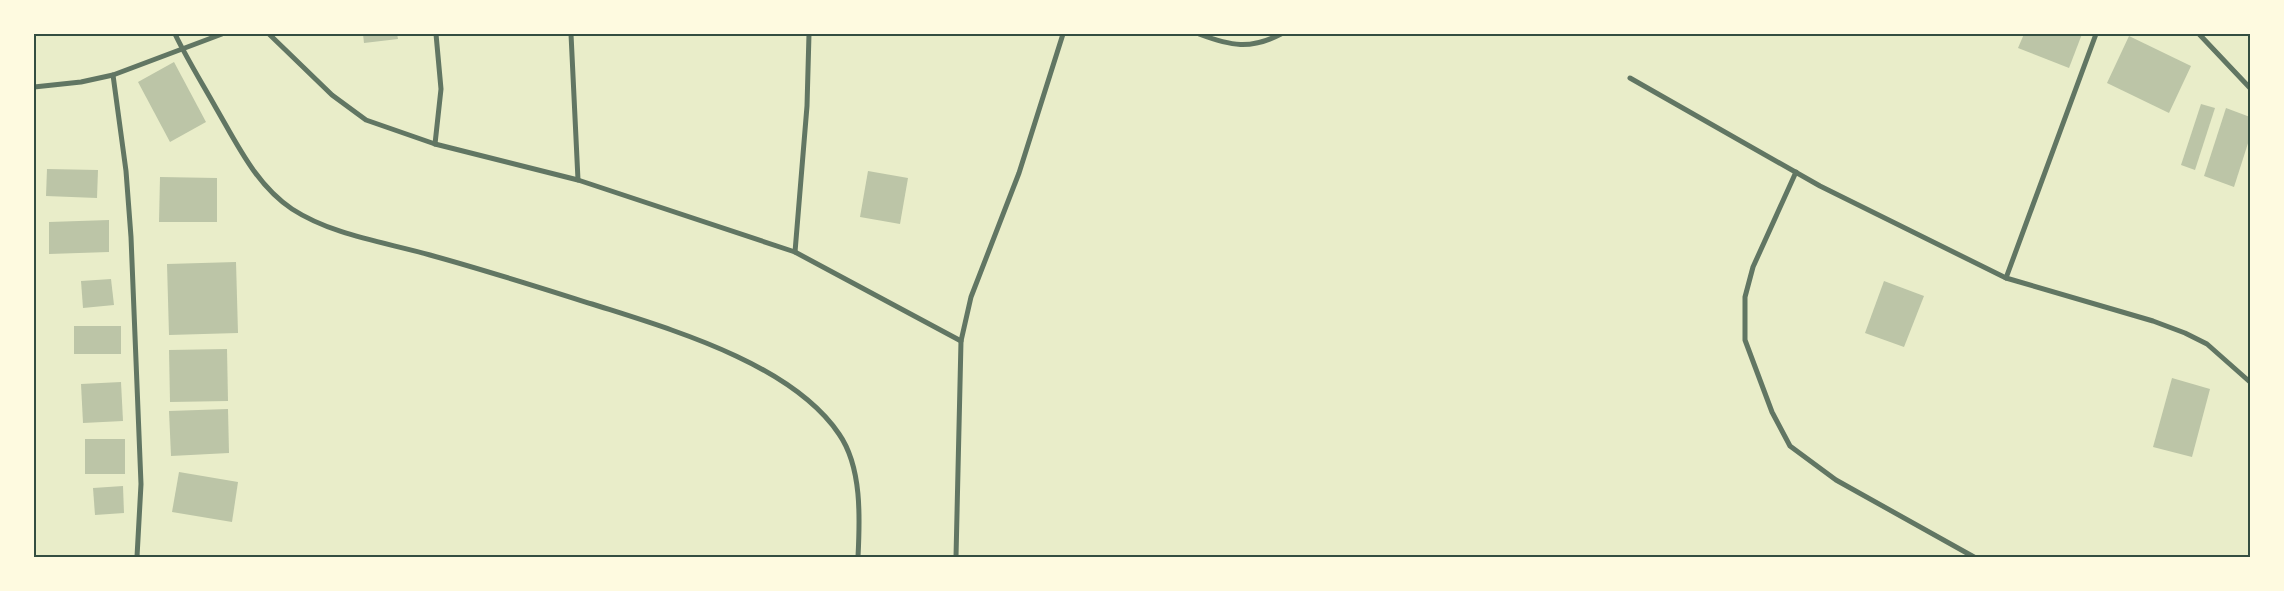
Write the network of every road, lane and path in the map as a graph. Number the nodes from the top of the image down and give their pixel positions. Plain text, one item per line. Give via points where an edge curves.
1 (175, 34) edge
2 (222, 34) edge
3 (269, 34) edge
4 (436, 34) edge
5 (570, 34) edge
6 (809, 34) edge
7 (1063, 34) edge
8 (1199, 34) edge
9 (1282, 34) edge
10 (2096, 34) edge
11 (2199, 34) edge
12 (182, 48) junction
13 (113, 75) junction
14 (1630, 78) dead end
15 (34, 87) edge
16 (2250, 88) edge
17 (435, 144) junction
18 (1796, 172) junction
19 (578, 180) junction
20 (795, 252) junction
21 (2006, 278) junction
22 (961, 341) junction
23 (2250, 382) edge
24 (137, 557) edge
25 (858, 557) edge
26 (956, 557) edge
27 (1974, 557) edge

1 - 12 street
2 - 12 street
3 - 17 street via 332,95 366,120
4 - 17 street via 441,89
5 - 19 street
6 - 20 street via 807,106
7 - 22 street via 1020,173 971,297
8 - 9 street via 1223,42 1254,45
10 - 21 street
11 - 16 street
12 - 13 street
12 - 25 street via 262,182 290,208 321,225 490,271 657,325 728,353 786,383 813,404 840,434 856,473 860,527
13 - 15 street
13 - 24 street via 131,237 142,484
14 - 18 street
17 - 19 street
18 - 21 street
18 - 27 street via 1753,267 1745,297 1745,340 1772,412 1790,446 1836,480
19 - 20 street
20 - 22 street
21 - 23 street via 2185,333 2207,344
22 - 26 street

